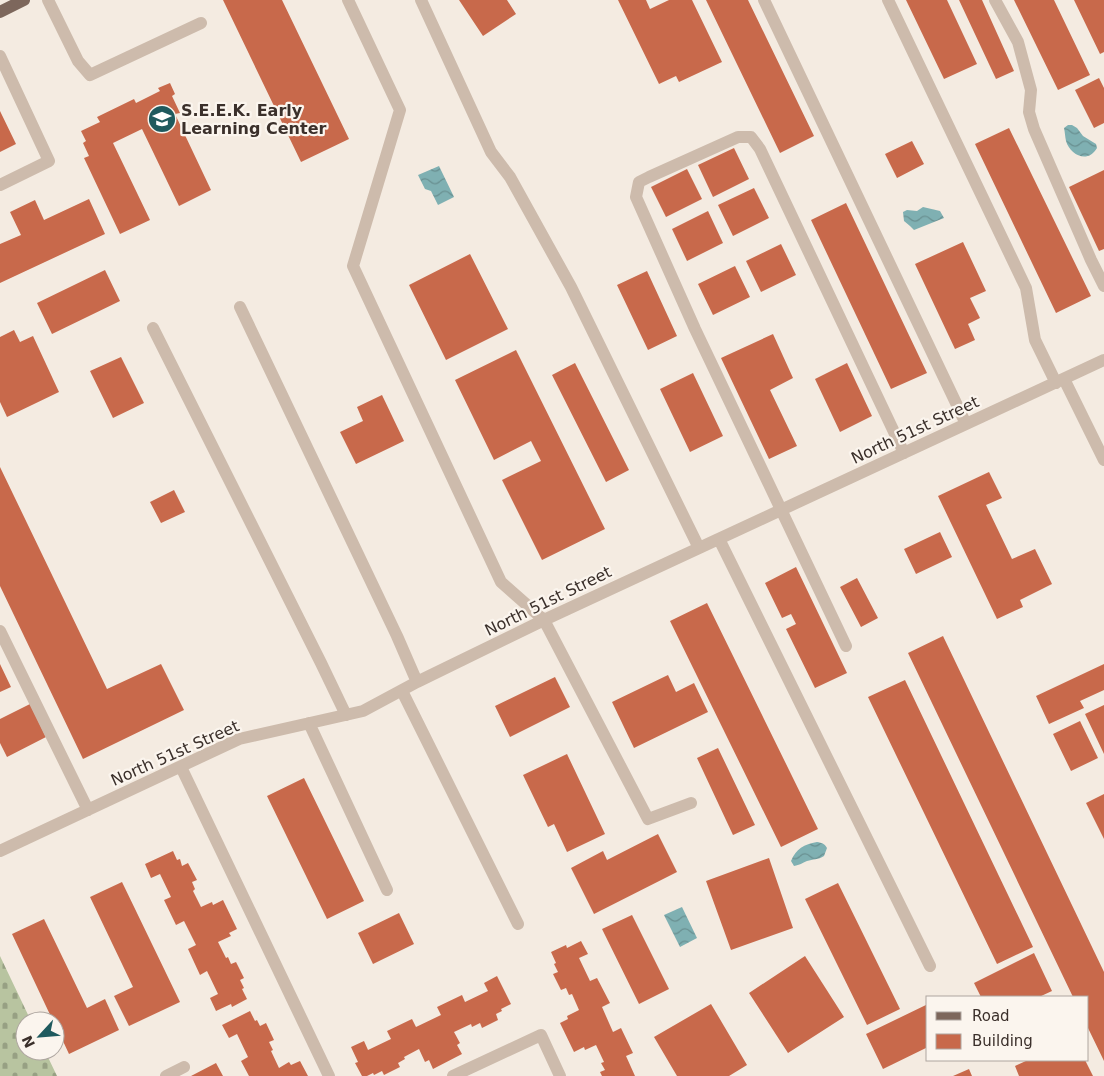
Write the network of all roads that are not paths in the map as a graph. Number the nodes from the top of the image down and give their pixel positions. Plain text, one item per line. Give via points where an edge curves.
1 (24, 0) edge
2 (48, 0) edge
3 (348, 0) edge
4 (421, 0) edge
5 (764, 0) edge
6 (888, 0) edge
7 (995, 0) edge
8 (0, 12) edge
9 (201, 23) dead end
10 (0, 56) edge
11 (0, 184) edge
12 (1102, 278) edge
13 (240, 307) dead end
14 (153, 328) dead end
15 (1104, 360) edge
16 (1060, 381) junction
17 (966, 424) junction
18 (904, 453) junction
19 (1104, 460) edge
20 (781, 511) junction
21 (719, 539) junction
22 (699, 548) junction
23 (544, 620) junction
24 (0, 631) edge
25 (846, 646) dead end
26 (417, 682) junction
27 (402, 691) junction
28 (346, 715) junction
29 (309, 724) junction
30 (181, 767) junction
31 (691, 803) dead end
32 (88, 810) junction
33 (0, 851) edge
34 (388, 890) dead end
35 (518, 924) dead end
36 (930, 966) dead end
37 (184, 1067) dead end
38 (166, 1076) edge
39 (329, 1076) edge
40 (453, 1076) edge
41 (560, 1076) edge

1 - 8 main road
2 - 9 street via 78,61 90,75
3 - 23 street via 400,110 353,266 501,582
4 - 22 street via 491,152 510,177 571,287
5 - 17 street
6 - 16 street via 1026,288 1035,340
7 - 12 street via 1018,42 1031,90 1029,112 1034,129
10 - 11 street via 49,161
13 - 26 street
14 - 28 street
15 - 16 street, North 51st Street
16 - 17 street, North 51st Street
16 - 19 street
17 - 18 street, North 51st Street
18 - 20 street, North 51st Street
18 - 20 street via 751,136 738,137 649,177 640,182 636,197
20 - 21 street, North 51st Street
20 - 25 street
21 - 22 street, North 51st Street
21 - 36 street
22 - 23 street, North 51st Street
23 - 26 street, North 51st Street
23 - 31 street via 648,819
24 - 32 street
26 - 27 street, North 51st Street
27 - 28 street, North 51st Street via 363,711
27 - 35 street
28 - 29 street, North 51st Street
29 - 30 street, North 51st Street via 239,739
29 - 34 street
30 - 32 street, North 51st Street
30 - 39 street
32 - 33 street, North 51st Street
37 - 38 street
40 - 41 street via 541,1035

